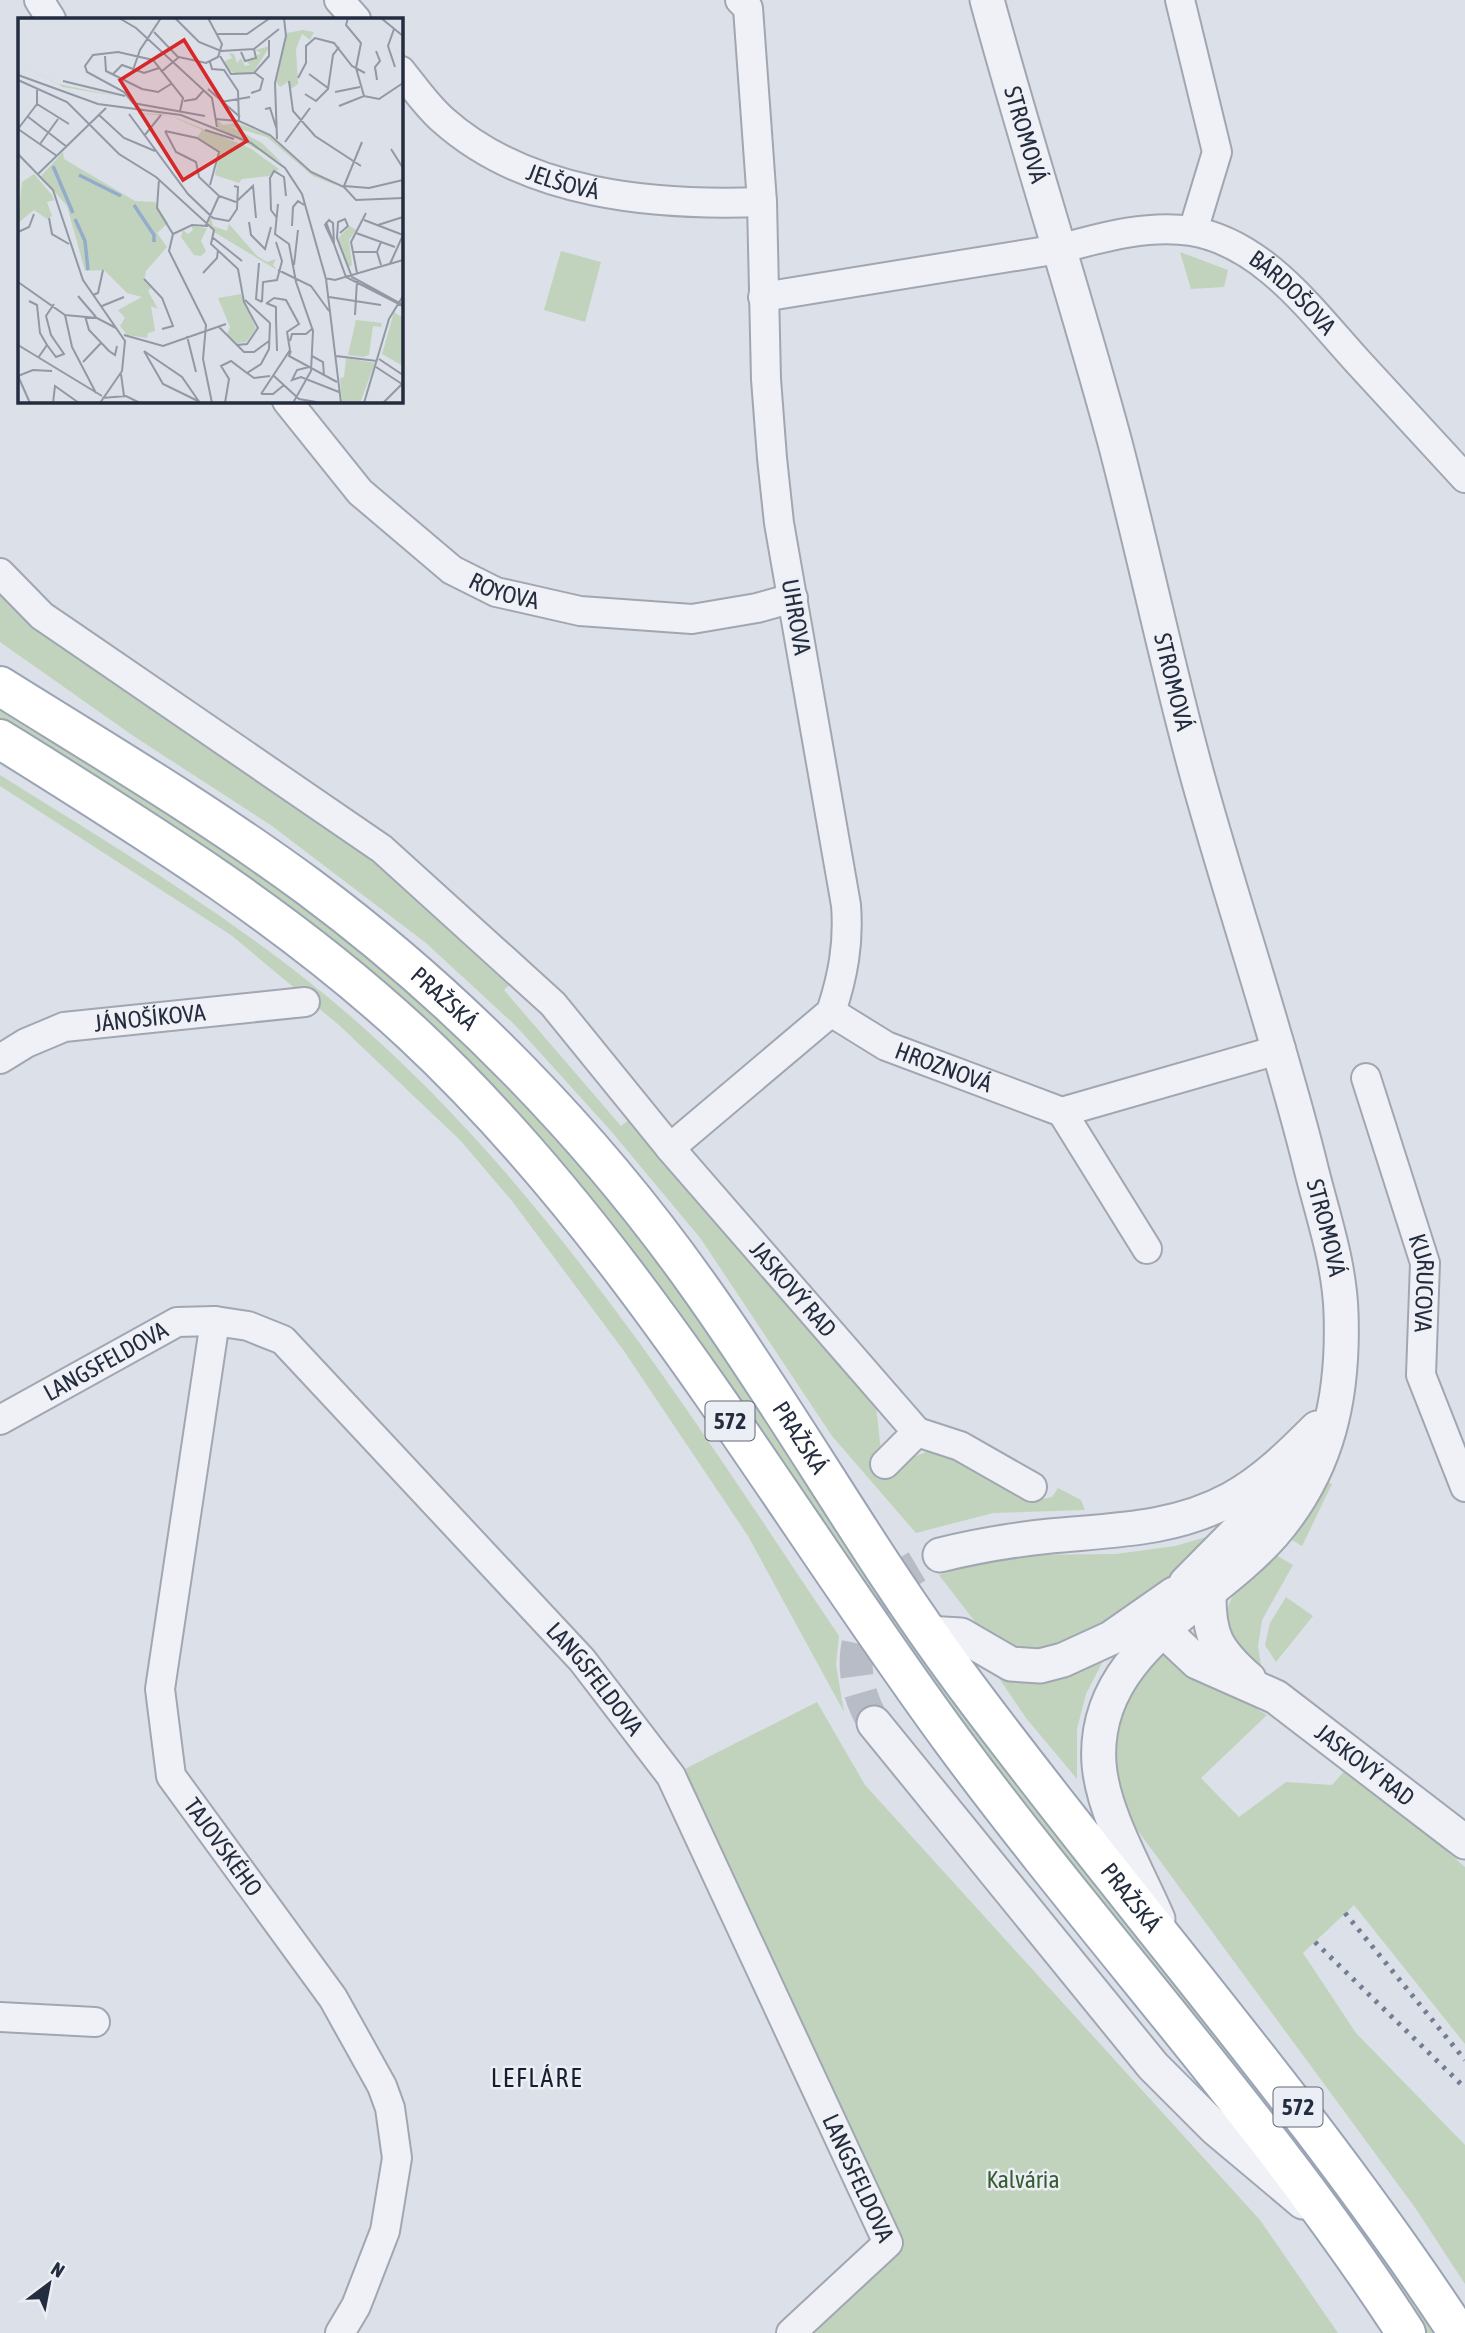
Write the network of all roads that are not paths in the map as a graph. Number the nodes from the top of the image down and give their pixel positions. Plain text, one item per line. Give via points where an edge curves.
1 (39, 0) edge
2 (339, 0) edge
3 (986, 0) edge
4 (1180, 0) edge
5 (744, 4) edge
6 (50, 18) edge
7 (355, 18) edge
8 (402, 73) edge
9 (762, 202) junction
10 (1193, 231) junction
11 (1059, 249) junction
12 (763, 297) junction
13 (288, 402) edge
14 (1465, 478) edge
15 (0, 573) edge
16 (793, 598) junction
17 (0, 686) edge
18 (0, 739) edge
19 (305, 1002) dead end
20 (831, 1012) junction
21 (1281, 1049) junction
22 (0, 1059) edge
23 (1366, 1078) dead end
24 (1062, 1112) junction
25 (670, 1148) junction
26 (1147, 1249) dead end
27 (215, 1321) junction
28 (1341, 1367) junction
29 (0, 1420) edge
30 (1317, 1428) junction
31 (1453, 1430) edge
32 (917, 1432) junction
33 (885, 1464) dead end
34 (1032, 1487) dead end
35 (1465, 1487) edge
36 (940, 1555) tunnel mouth
37 (1209, 1591) junction
38 (1174, 1594) junction
39 (1163, 1630) junction
40 (927, 1633) junction
41 (1262, 1690) junction
42 (874, 1723) tunnel mouth
43 (1465, 1842) edge
44 (1168, 1944) junction
45 (0, 2017) edge
46 (95, 2022) dead end
47 (1334, 2228) junction
48 (340, 2333) edge
49 (791, 2333) edge
50 (1406, 2333) edge
51 (1458, 2333) edge

1 - 6 street
2 - 7 street
3 - 11 street, STROMOVÁ
4 - 10 street via 1217,152
5 - 9 street, UHROVA
8 - 9 street, JELŠOVÁ via 442,119 470,141 519,168 630,199
9 - 12 street, UHROVA
10 - 11 street, BÁRDOŠOVA via 1147,231
10 - 14 street, BÁRDOŠOVA via 1227,244 1270,270
11 - 12 street
11 - 21 street, STROMOVÁ via 1126,485 1196,771
12 - 16 street, UHROVA via 772,458
13 - 16 street, ROYOVA via 360,492 452,570 496,592 580,611 692,619
15 - 25 street via 67,634 382,849 553,1004
16 - 20 street, UHROVA via 846,905 842,979
17 - 40 main road, PRAŽSKÁ / 572 via 169,791 310,888 438,993 500,1053 597,1158 698,1283
18 - 47 main road, PRAŽSKÁ / 572 via 221,880 346,974 416,1037 516,1142 687,1358 953,1742 1202,2051
19 - 22 street, JÁNOŠÍKOVA via 64,1027 36,1037
20 - 24 street, HROZNOVÁ via 886,1046
20 - 25 street
21 - 24 street
21 - 28 street, STROMOVÁ via 1339,1272
23 - 31 street, KURUCOVA via 1425,1263 1421,1375
24 - 26 street
25 - 32 street, JASKOVÝ RAD
27 - 29 street, LANGSFELDOVA via 177,1322
27 - 48 street, TAJOVSKÉHO via 160,1689 171,1776 333,1998 390,2108 397,2158 386,2231
27 - 49 street, LANGSFELDOVA via 248,1326 283,1340 582,1660 671,1776 888,2243
28 - 30 street, STROMOVÁ
28 - 37 street, STROMOVÁ via 1332,1430 1312,1474 1275,1531
30 - 36 street via 1248,1489 1201,1513 1141,1528 996,1542
30 - 38 street, STROMOVÁ via 1300,1468
31 - 35 street, KURUCOVA
32 - 33 street
32 - 34 street via 960,1446
37 - 38 street
37 - 39 street, STROMOVÁ
37 - 41 street, JASKOVÝ RAD via 1208,1618 1221,1651
38 - 39 street, STROMOVÁ
38 - 40 street via 1111,1638 1040,1666 1011,1664 961,1635
39 - 41 street, JASKOVÝ RAD via 1197,1662
39 - 44 street, STROMOVÁ via 1116,1684 1104,1711 1099,1746 1107,1799
40 - 44 main road, PRAŽSKÁ / 572
41 - 43 street, JASKOVÝ RAD
42 - 47 street via 1153,2066 1215,2128
44 - 51 main road, PRAŽSKÁ / 572 via 1362,2192
45 - 46 street
47 - 50 main road, PRAŽSKÁ / 572

